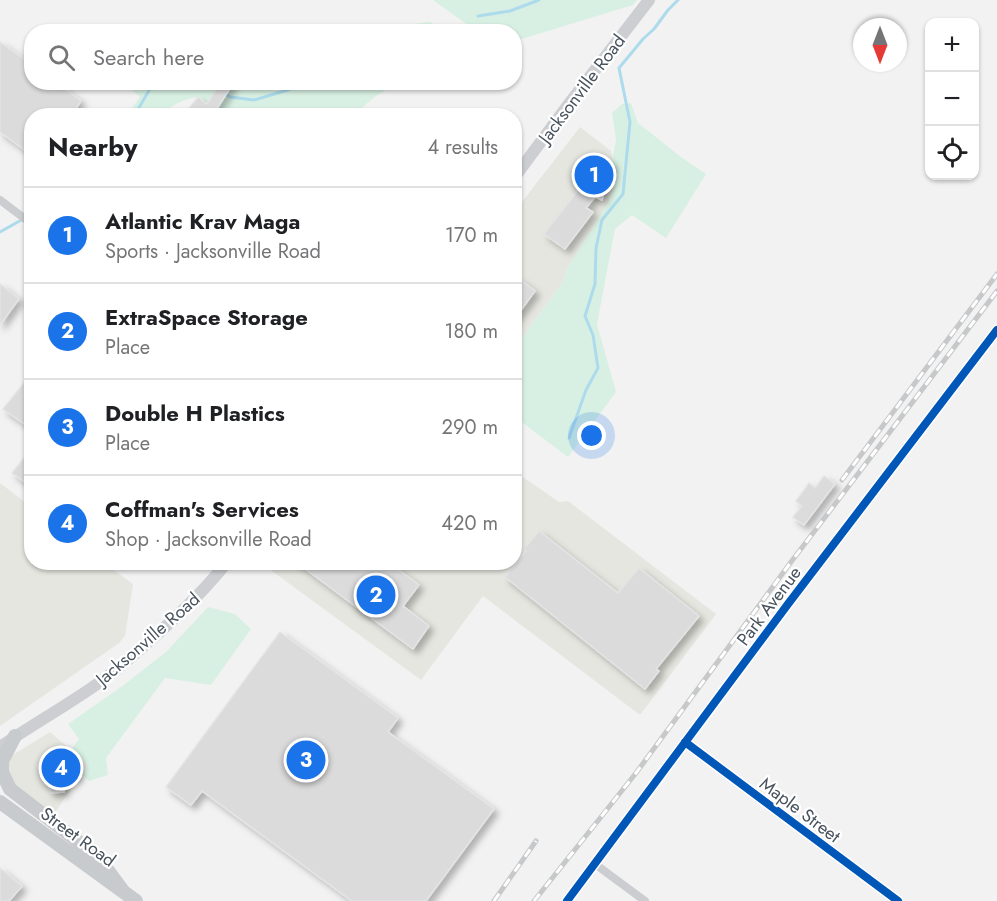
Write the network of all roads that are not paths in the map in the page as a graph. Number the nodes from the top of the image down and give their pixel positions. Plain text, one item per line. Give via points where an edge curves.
1 (649, 0) edge
2 (522, 167) edge
3 (0, 200) edge
4 (24, 218) edge
5 (997, 330) edge
6 (220, 570) edge
7 (15, 736) junction
8 (685, 742) junction
9 (0, 747) edge
10 (0, 802) edge
11 (595, 864) junction
12 (123, 891) junction
13 (136, 901) edge
14 (567, 901) edge
15 (645, 901) edge
16 (898, 901) edge

1 - 2 main road, Jacksonville Road
3 - 4 street
5 - 8 street, Park Avenue
6 - 7 main road, Jacksonville Road via 141,649 94,686
7 - 9 main road, Jacksonville Road
7 - 12 main road via 2,761 2,772 10,789 97,856
8 - 11 street, Park Avenue
8 - 16 street, Maple Street
10 - 12 main road, Street Road
11 - 14 street, Park Avenue
11 - 15 street
12 - 13 main road, Street Road

